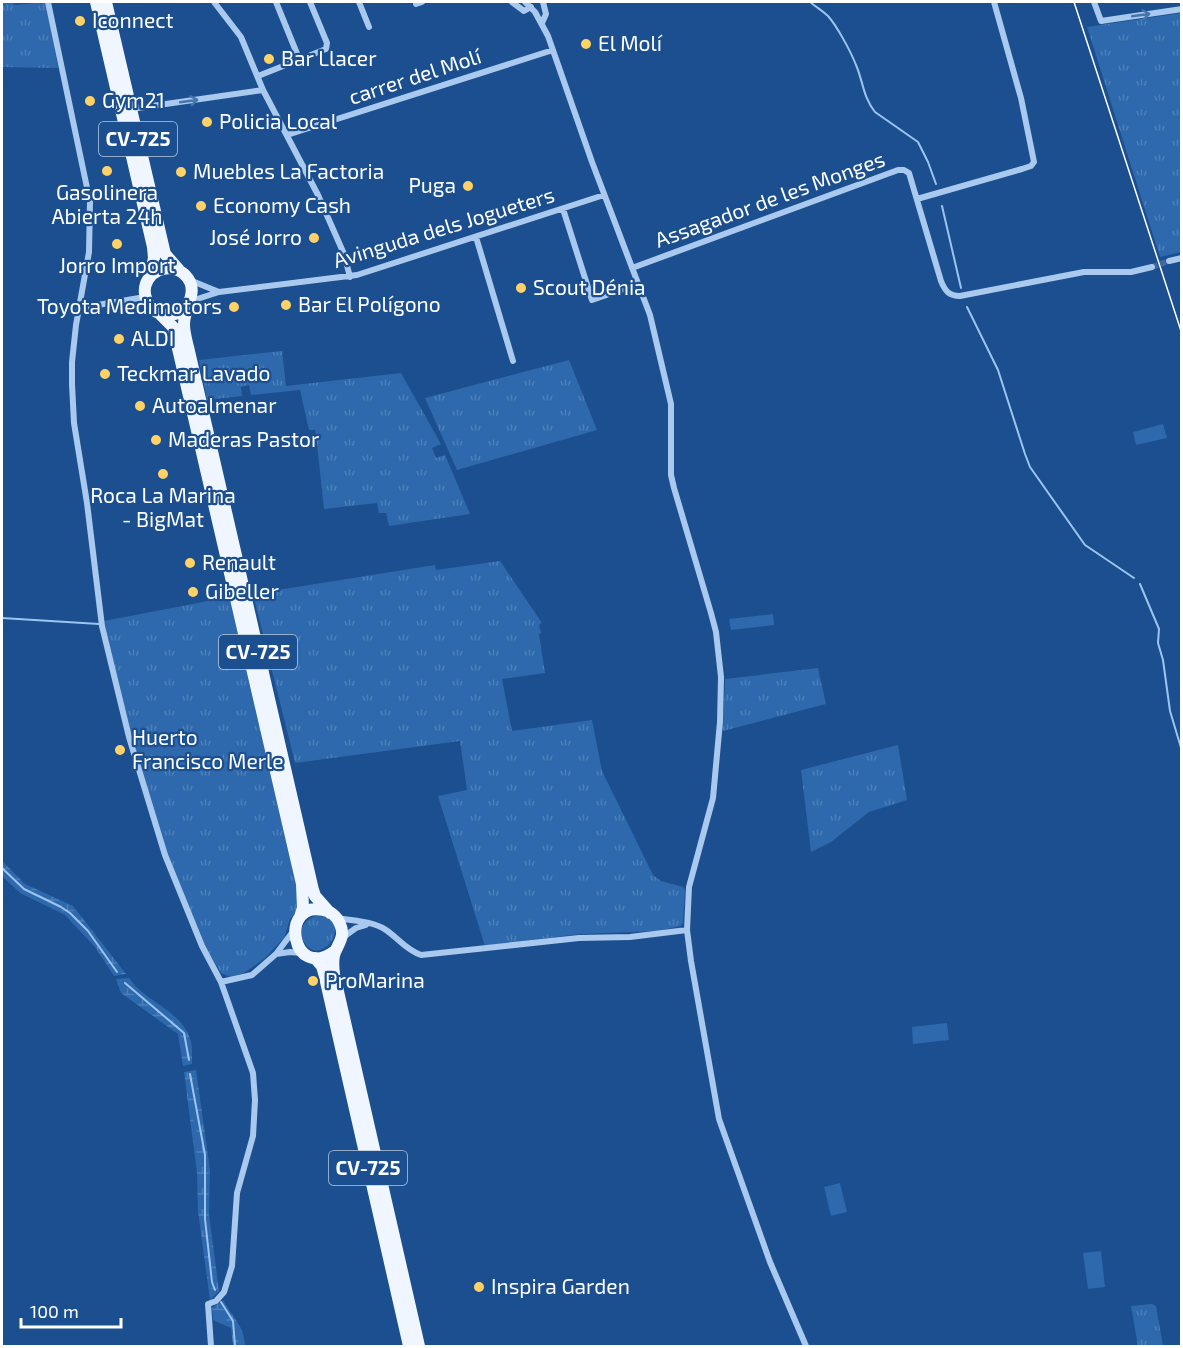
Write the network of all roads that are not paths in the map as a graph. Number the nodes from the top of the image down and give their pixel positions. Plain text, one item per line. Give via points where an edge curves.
1 (48, 2) edge
2 (96, 2) edge
3 (106, 2) edge
4 (214, 2) edge
5 (276, 2) edge
6 (310, 2) edge
7 (359, 2) edge
8 (512, 2) edge
9 (525, 2) edge
10 (543, 2) edge
11 (994, 2) edge
12 (1095, 2) edge
13 (531, 8) junction
14 (1182, 9) edge
15 (542, 23) junction
16 (369, 27) dead end
17 (553, 51) junction
18 (300, 61) junction
19 (258, 76) junction
20 (263, 90) junction
21 (131, 109) junction
22 (287, 135) junction
23 (604, 195) junction
24 (917, 199) junction
25 (563, 209) junction
26 (476, 237) junction
27 (1182, 258) edge
28 (1169, 261) tunnel mouth
29 (1152, 267) tunnel mouth
30 (632, 268) junction
31 (184, 275) junction
32 (150, 276) junction
33 (350, 277) junction
34 (638, 284) junction
35 (219, 292) junction
36 (146, 297) junction
37 (189, 304) junction
38 (80, 308) junction
39 (160, 314) junction
40 (513, 361) dead end
41 (334, 916) junction
42 (300, 917) junction
43 (372, 924) junction
44 (294, 930) junction
45 (687, 930) junction
46 (342, 938) junction
47 (335, 951) junction
48 (276, 954) junction
49 (309, 956) junction
50 (221, 982) junction
51 (211, 1347) edge
52 (409, 1347) edge
53 (419, 1347) edge
54 (806, 1347) edge

1 - 38 street via 90,202 89,252
2 - 32 main road, CV-725 via 153,247
3 - 21 main road, CV-725
4 - 19 street via 241,37
5 - 18 street
6 - 18 street via 326,49
7 - 16 street
8 - 13 street via 524,11
9 - 13 street
10 - 15 street via 546,14
11 - 24 street via 1034,162 1022,169
12 -> 14 street via 1101,21
13 - 15 street
15 - 17 street
17 - 22 street, carrer del Molí
17 - 23 street
18 - 19 street
19 - 20 street
21 -> 20 street
20 - 22 street
21 - 31 main road, CV-725 via 165,254
22 - 33 street via 318,195
23 - 25 street, Avinguda dels Jogueters
23 - 30 street
24 - 29 street, Assagador de les Monges via 940,281 952,295 1084,272 1131,272
24 - 30 street, Assagador de les Monges via 909,173 898,170
25 - 26 street, Avinguda dels Jogueters
25 - 34 street via 592,300
26 - 33 street, Avinguda dels Jogueters
26 - 40 street
27 - 28 street
30 - 34 street
31 - 32 main road via 164,268
31 - 35 street, Avinguda dels Jogueters
31 - 37 main road, CV-725 via 192,290
32 - 36 main road, CV-725
33 - 35 street, Avinguda dels Jogueters
34 - 45 street via 650,315 671,404 672,482 714,622 721,676 713,798 689,888
35 - 37 street, Avinguda dels Jogueters
36 - 38 street
36 - 39 main road, CV-725
37 - 39 main road via 178,314
37 - 41 main road, CV-725 via 184,327 187,344 313,890
38 - 50 street via 72,362 74,423 102,626 129,736 165,855
39 - 42 main road, CV-725 via 173,327 302,884
41 - 42 main road via 318,909
41 - 43 street
41 - 46 main road, CV-725 via 341,924
42 - 44 main road, CV-725
43 - 45 street via 422,955
43 - 46 street via 356,928
44 - 48 street
44 - 49 main road, CV-725 via 296,943
45 - 54 street via 719,1119 770,1262
46 - 47 main road, CV-725
47 - 49 main road via 322,958
47 - 53 main road, CV-725 via 334,974
48 - 49 street
48 - 50 street via 252,975
49 - 52 main road, CV-725 via 322,966 324,973
50 - 51 street via 253,1073 255,1100 253,1136 237,1193 230,1277 222,1295 208,1304

